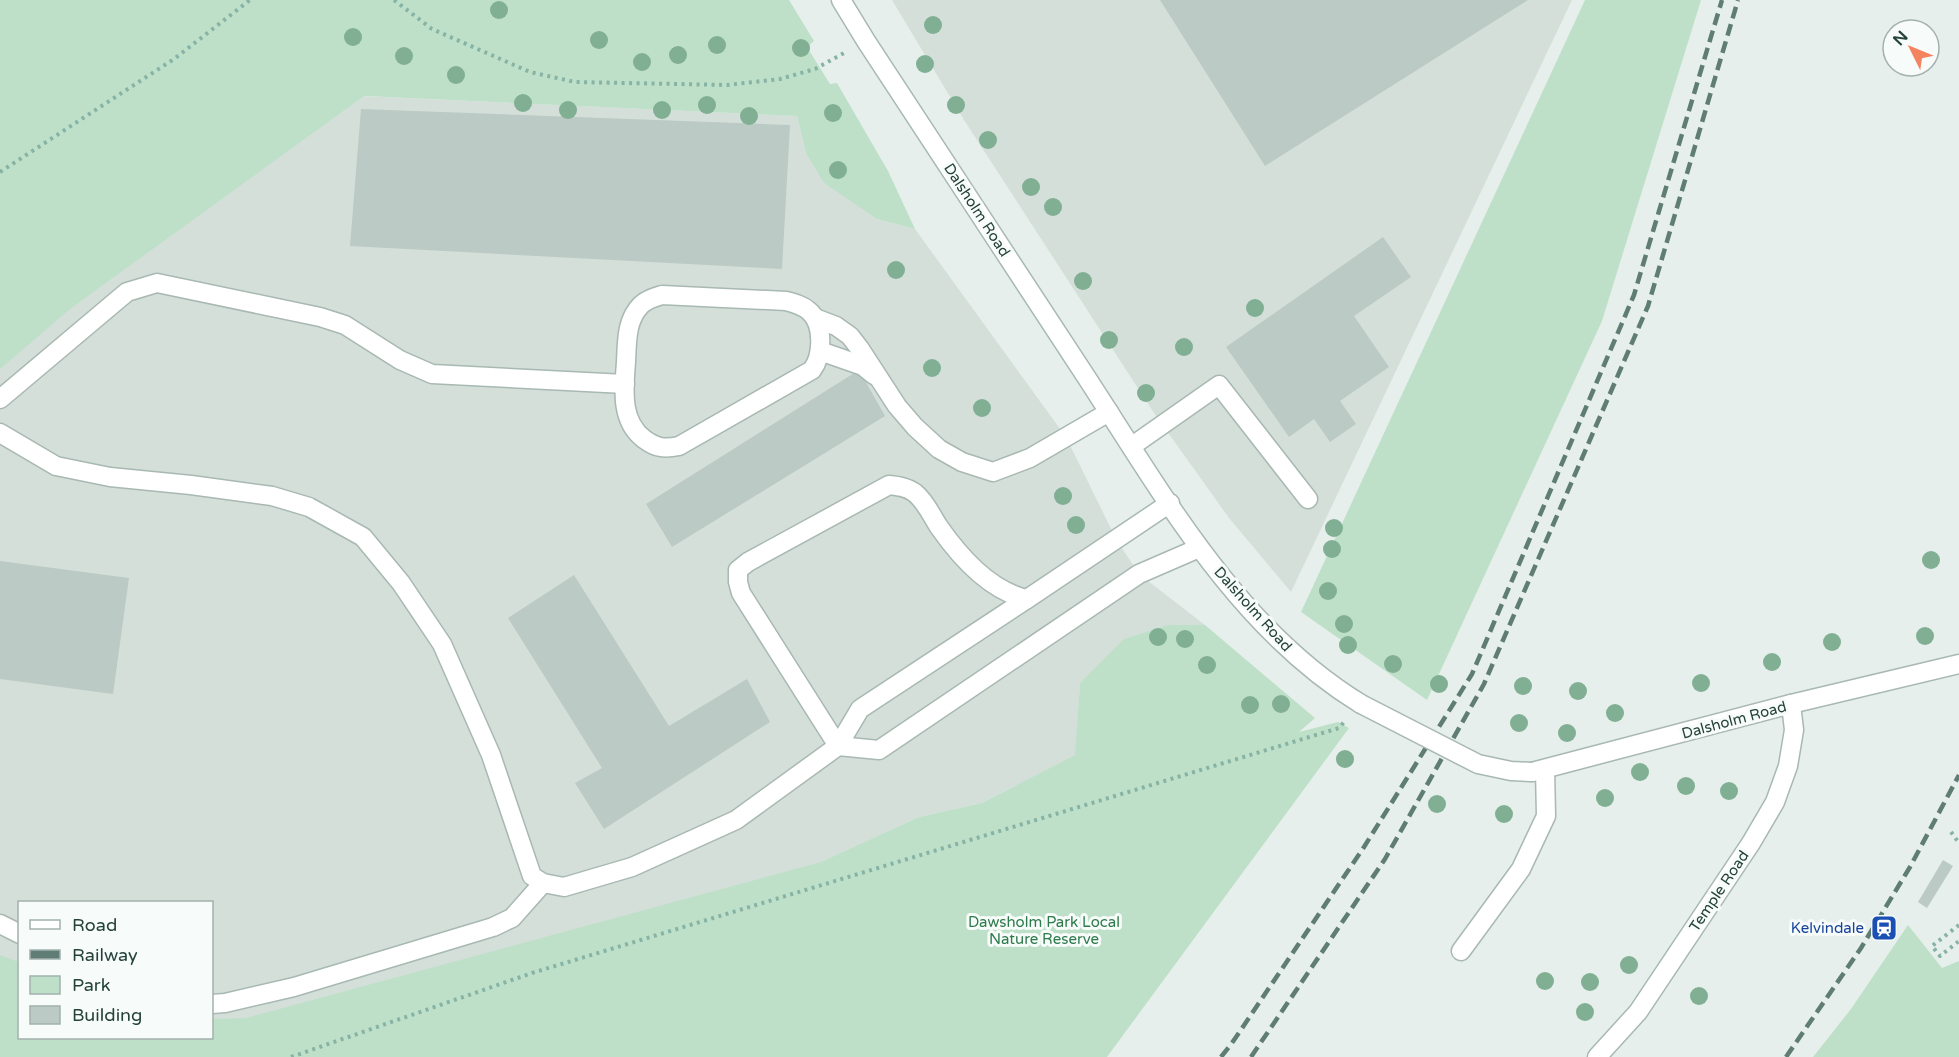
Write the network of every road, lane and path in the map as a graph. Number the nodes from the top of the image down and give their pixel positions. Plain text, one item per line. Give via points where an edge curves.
1 (250, 0) edge
2 (394, 0) edge
3 (841, 0) edge
4 (866, 41) junction
5 (0, 172) edge
6 (815, 318) junction
7 (820, 351) junction
8 (880, 380) junction
9 (625, 384) junction
10 (0, 399) edge
11 (1109, 412) junction
12 (0, 433) edge
13 (1132, 446) junction
14 (1308, 499) dead end
15 (1170, 503) junction
16 (1199, 548) junction
17 (1027, 599) junction
18 (1959, 664) edge
19 (1360, 704) junction
20 (1791, 704) junction
21 (838, 746) junction
22 (1538, 770) junction
23 (1951, 832) dead end
24 (1959, 843) edge
25 (543, 884) junction
26 (0, 924) edge
27 (1959, 925) edge
28 (18, 933) edge
29 (1959, 941) edge
30 (1461, 951) dead end
31 (213, 1004) edge
32 (291, 1057) edge
33 (1597, 1057) edge

1 - 5 path via 174,59
2 - 4 path via 432,29 530,72 576,82 727,85 780,79 815,69
3 - 4 street, Dalsholm Road
4 - 11 street, Dalsholm Road
6 - 7 street
6 - 8 street via 850,336
6 - 9 street via 803,307 786,301 662,295 650,299 641,304 628,326
7 - 8 street via 863,366
7 - 9 street via 812,370 679,446 656,447 637,434 626,413
8 - 11 street via 915,428 939,449 993,472 1030,458
9 - 10 street via 432,374 400,360 345,325 320,316 157,284 128,292
11 - 13 street, Dalsholm Road
12 - 25 street via 56,466 110,477 272,496 309,507 363,537 401,583 442,644 491,755 532,876
13 - 14 street via 1219,385
13 - 15 street, Dalsholm Road
15 - 16 street, Dalsholm Road
15 - 17 street
16 - 19 street, Dalsholm Road via 1267,630 1315,673
16 - 21 street via 1139,574 879,750
17 - 21 street via 860,709
17 - 21 street via 999,590 964,559 913,491 889,485 748,562 738,570 746,603
18 - 20 street, Dalsholm Road
19 - 22 street, Dalsholm Road, bridge via 1478,764 1511,771
19 - 32 path via 1339,728 532,973
20 - 22 street, Dalsholm Road
20 - 33 street, Temple Road via 1794,730 1788,766 1775,802 1638,1012
21 - 25 street via 736,820 632,867 564,887
22 - 30 street via 1546,816 1521,869
23 - 24 path
25 - 31 street via 512,918 494,927 294,987
26 - 28 street
27 - 29 path via 1932,946 1940,956

